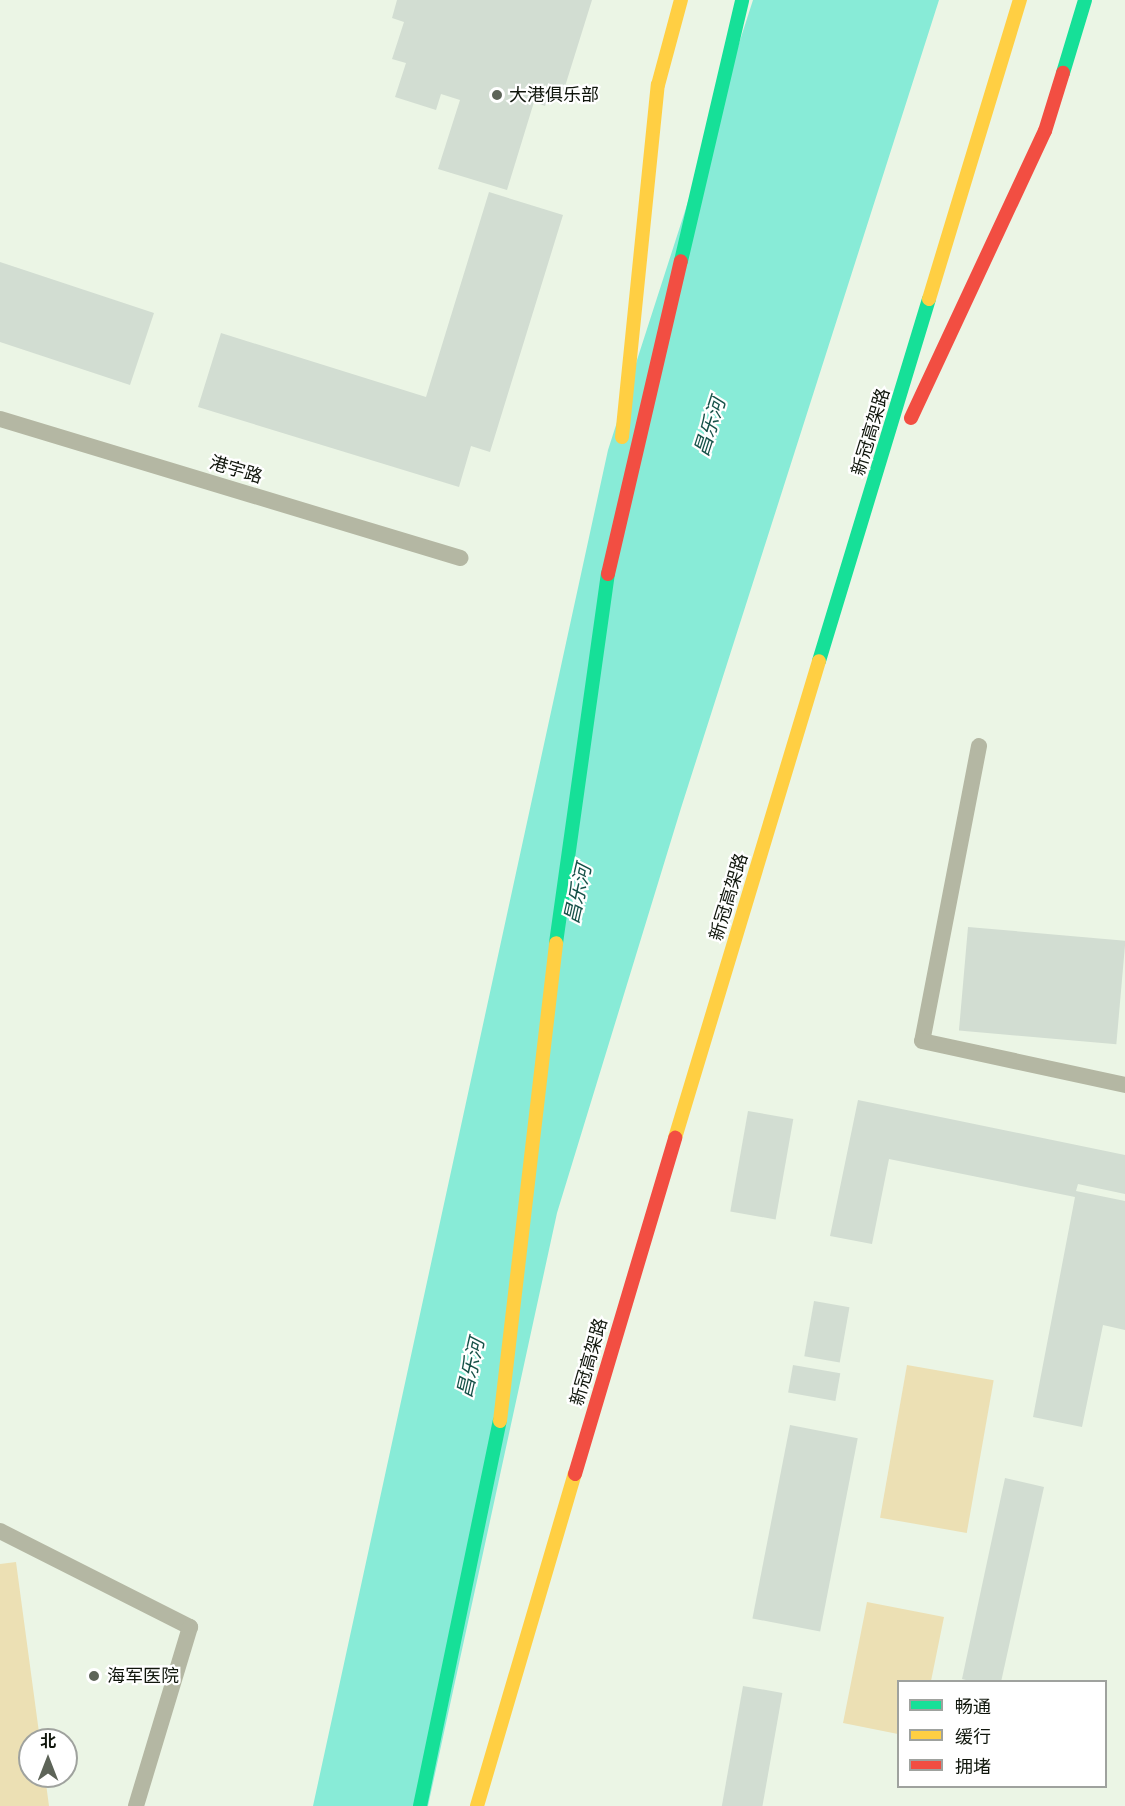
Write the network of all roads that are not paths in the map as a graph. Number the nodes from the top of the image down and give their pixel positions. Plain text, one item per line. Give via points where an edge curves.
1 (681, 0) edge
2 (742, 0) edge
3 (1020, 0) edge
4 (1085, 0) edge
5 (0, 419) edge
6 (860, 529) junction
7 (461, 558) dead end
8 (608, 572) junction
9 (979, 746) dead end
10 (1125, 1085) edge
11 (0, 1531) edge
12 (135, 1806) edge
13 (420, 1806) edge
14 (477, 1806) edge

1 - 8 highway via 658,85
2 - 8 highway
3 - 6 highway, 新冠高架路
4 - 6 highway via 1045,131
5 - 7 lane, 港宇路
6 - 14 highway, 新冠高架路
8 - 13 highway via 544,1030 499,1425
9 - 10 lane via 922,1041
11 - 12 lane via 190,1628

